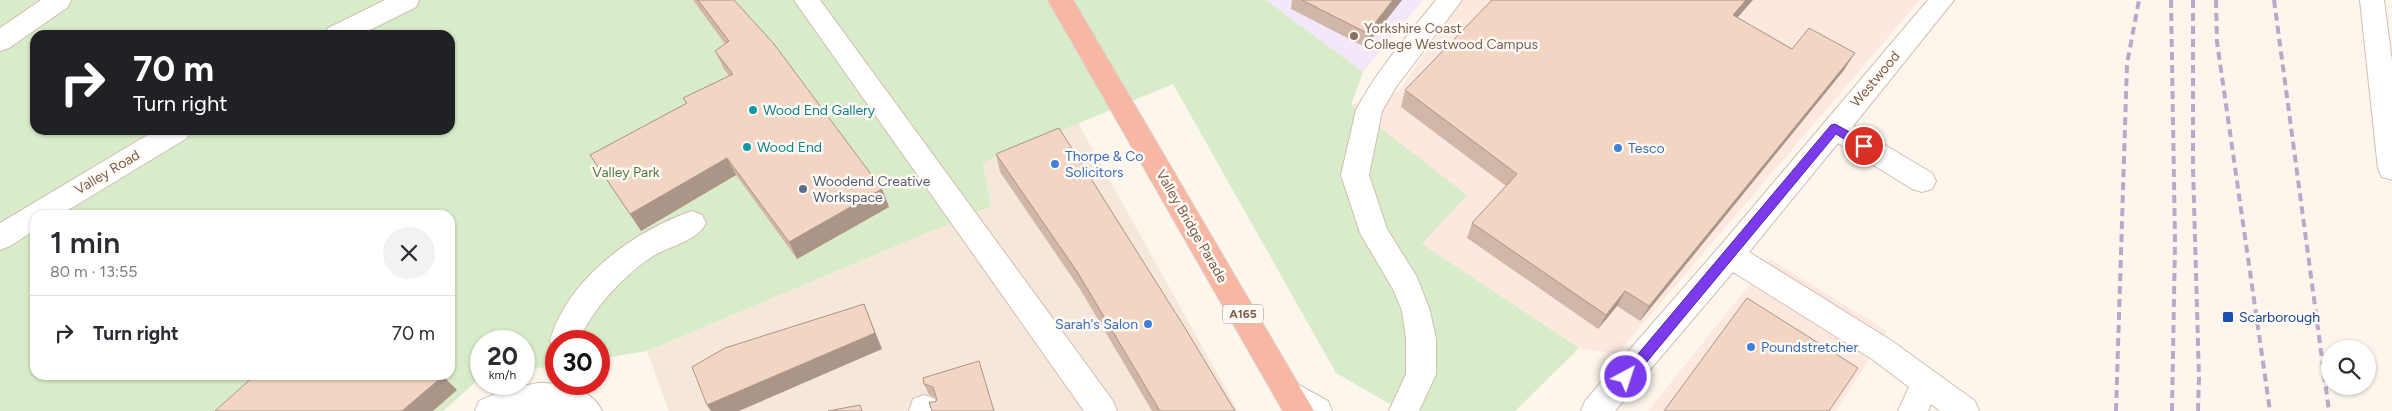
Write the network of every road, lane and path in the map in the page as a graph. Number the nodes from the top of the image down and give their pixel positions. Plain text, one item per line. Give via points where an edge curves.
1 (59, 0) edge
2 (407, 0) edge
3 (806, 0) edge
4 (1060, 0) edge
5 (1450, 0) edge
6 (1942, 0) edge
7 (2372, 0) edge
8 (347, 30) edge
9 (0, 41) edge
10 (1835, 128) junction
11 (170, 135) edge
12 (2392, 169) edge
13 (1922, 181) dead end
14 (46, 210) edge
15 (30, 220) edge
16 (692, 223) dead end
17 (0, 238) edge
18 (1730, 255) junction
19 (569, 330) edge
20 (1926, 384) junction
21 (546, 395) edge
22 (568, 395) edge
23 (1295, 403) edge
24 (490, 411) edge
25 (587, 411) edge
26 (1102, 411) edge
27 (1317, 411) edge
28 (1404, 411) edge
29 (1596, 411) edge
30 (1913, 411) edge
31 (1964, 411) edge

1 - 9 street
2 - 8 street
3 - 26 street
4 - 23 highway, Valley Bridge Parade / A165
5 - 28 street via 1387,80 1372,105 1354,175 1374,233 1407,286 1416,312 1422,374
6 - 10 street, Westwood
7 - 12 street
10 - 13 street
10 - 18 street, Westwood
11 - 14 street, Valley Road
15 - 17 street, Valley Road
16 - 19 street via 632,255 598,289
18 - 20 street via 1875,345
18 - 29 street, Westwood
20 - 30 street
20 - 31 street
21 - 24 street
22 - 25 street
23 - 27 street

